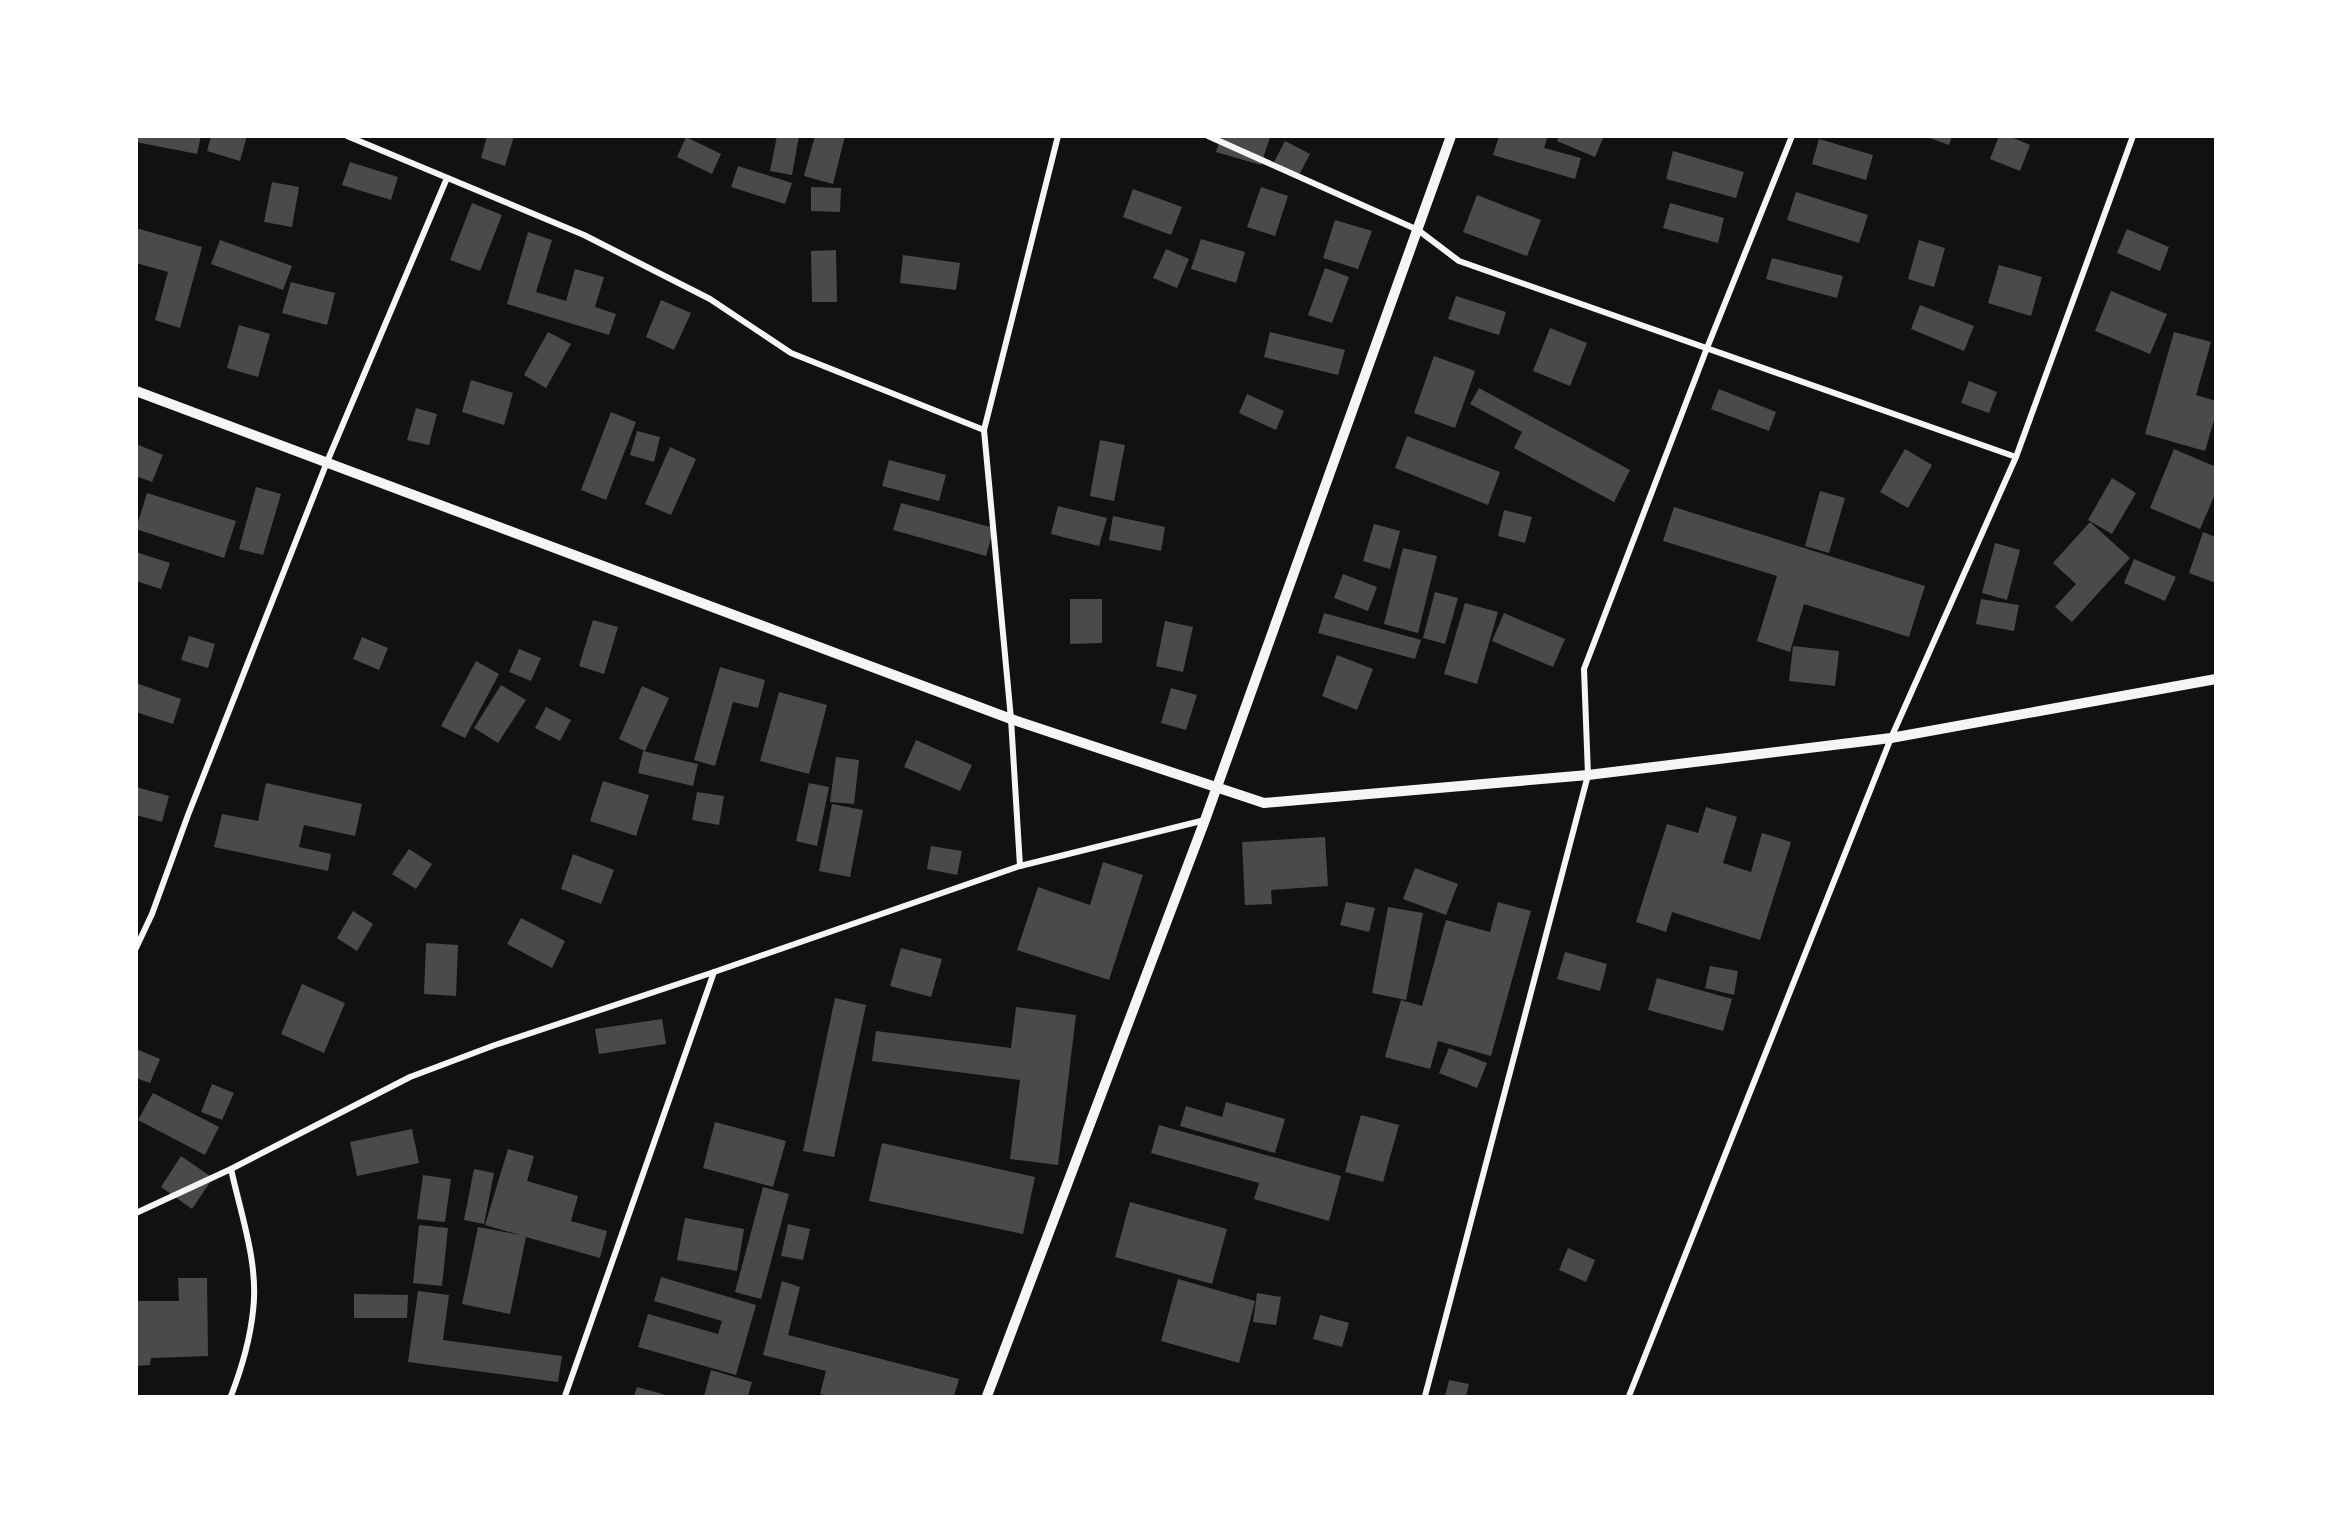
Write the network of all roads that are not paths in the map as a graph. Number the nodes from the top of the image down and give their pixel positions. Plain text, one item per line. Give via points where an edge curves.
1 (346, 136) edge
2 (1058, 136) edge
3 (1208, 136) edge
4 (1451, 136) edge
5 (1792, 136) edge
6 (2133, 136) edge
7 (447, 178) junction
8 (1418, 230) junction
9 (1707, 348) junction
10 (136, 391) edge
11 (984, 430) junction
12 (2016, 457) junction
13 (327, 462) junction
14 (2216, 679) edge
15 (1011, 719) junction
16 (1891, 738) junction
17 (1588, 775) junction
18 (1216, 787) junction
19 (1205, 820) junction
20 (1020, 866) junction
21 (136, 948) edge
22 (714, 972) junction
23 (231, 1169) junction
24 (136, 1213) edge
25 (231, 1396) edge
26 (565, 1396) edge
27 (987, 1396) edge
28 (1425, 1396) edge
29 (1629, 1396) edge

1 - 7 street
2 - 11 street
3 - 8 street
4 - 8 street
5 - 9 street
6 - 12 street
7 - 11 street via 584,235 650,268 710,299 791,353
7 - 13 street
8 - 9 street via 1459,261
8 - 18 street
9 - 12 street
9 - 17 street via 1584,669
10 - 13 street
11 - 15 street
12 - 16 street
13 - 15 street
13 - 21 street
14 - 16 street
15 - 18 street
15 - 20 street
16 - 17 street
16 - 29 street
17 - 18 street via 1264,803
17 - 28 street
18 - 19 street
19 - 20 street
19 - 27 street
20 - 22 street
22 - 23 street via 410,1077
22 - 26 street
23 - 24 street
23 - 25 street via 252,1263 254,1310

